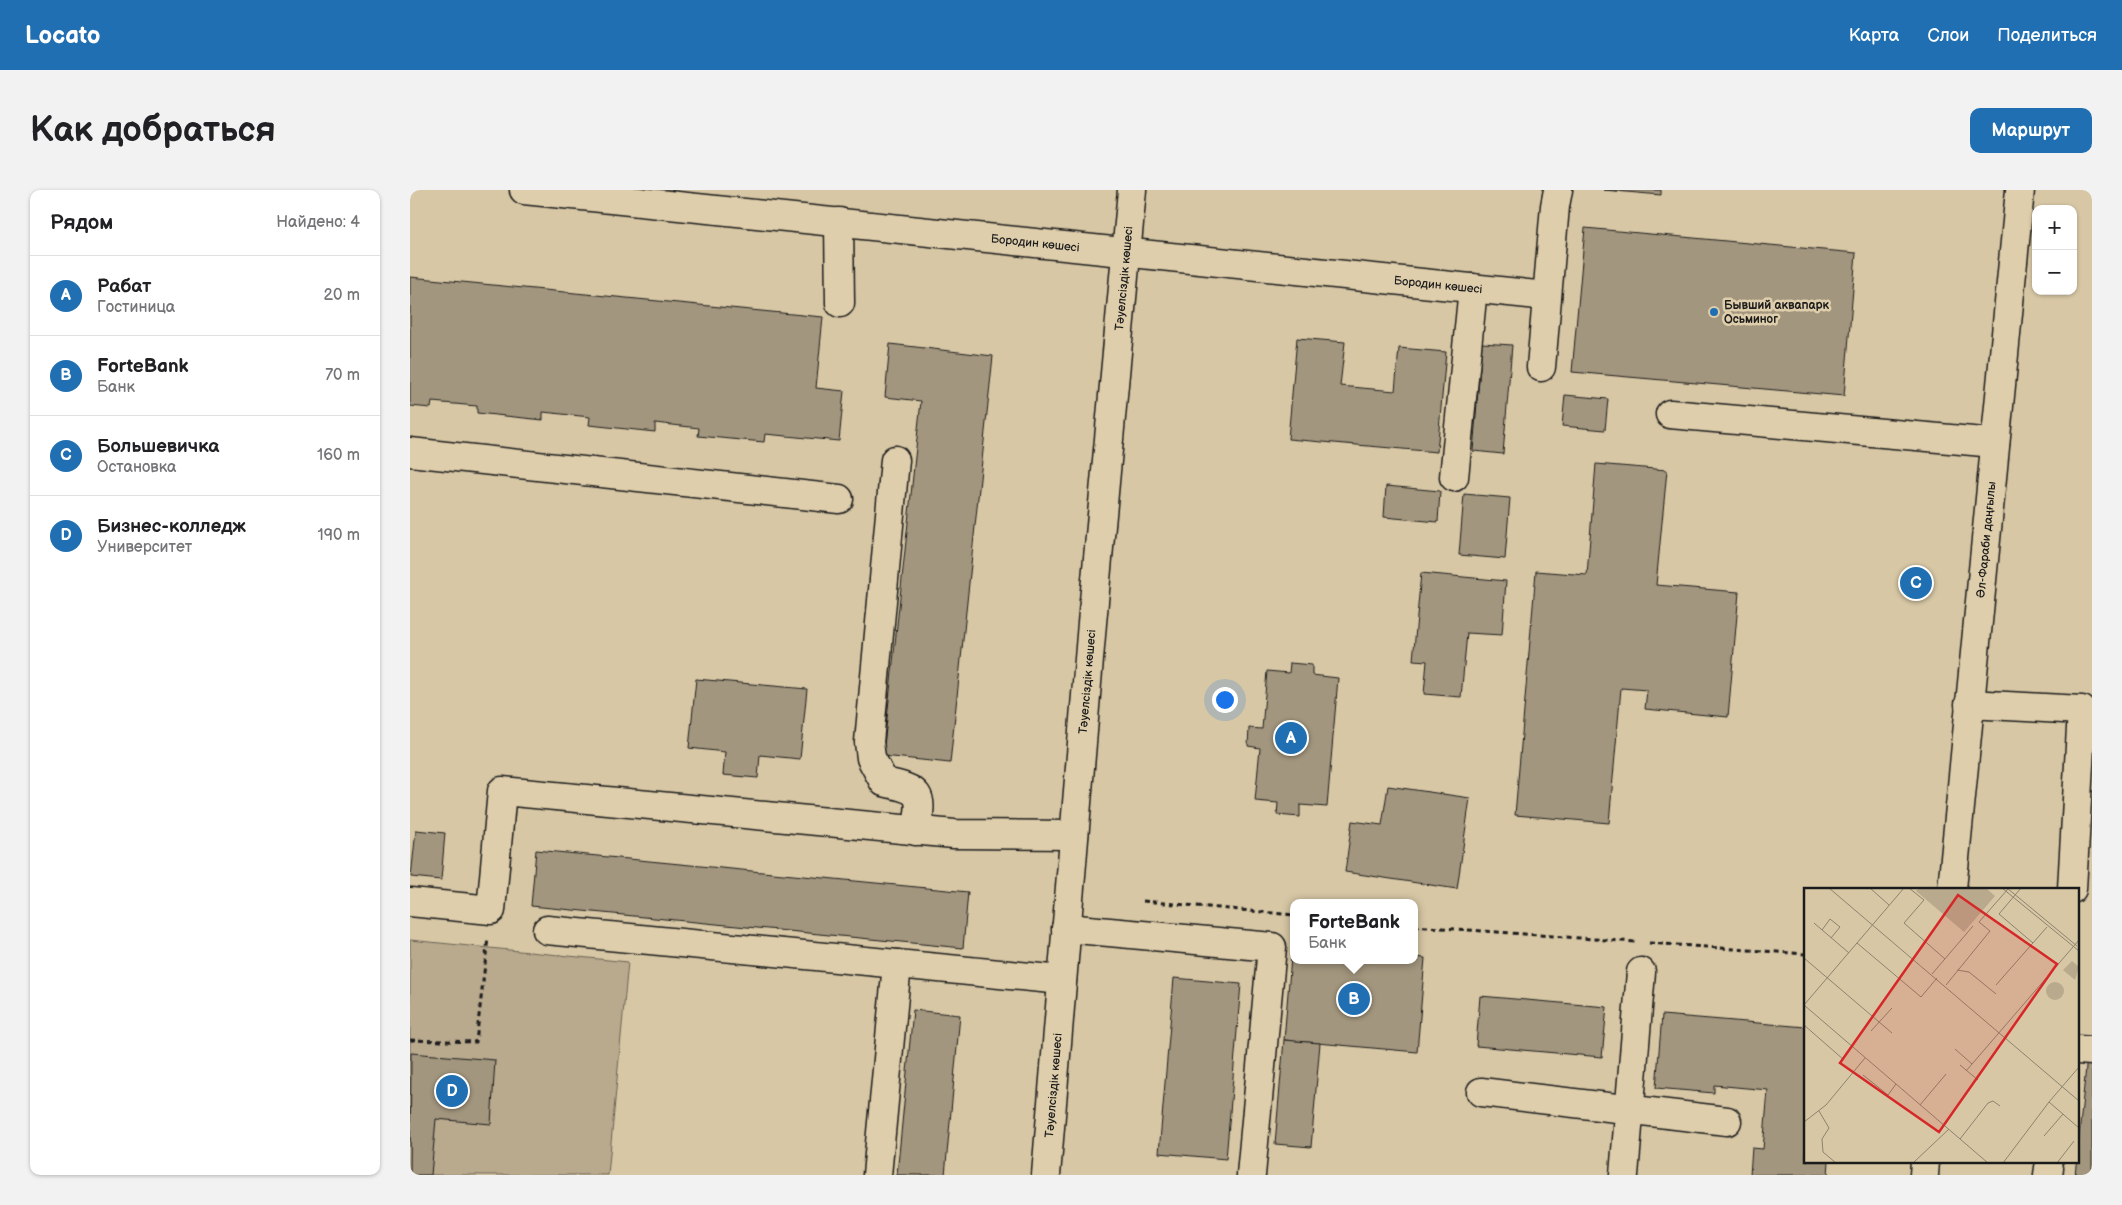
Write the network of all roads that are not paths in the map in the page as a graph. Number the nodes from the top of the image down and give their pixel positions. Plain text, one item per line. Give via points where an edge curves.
1 (524, 190) edge
2 (1132, 190) edge
3 (1558, 190) edge
4 (2020, 190) edge
5 (839, 222) junction
6 (1125, 251) junction
7 (1473, 288) junction
8 (1547, 296) junction
9 (840, 303) dead end
10 (1541, 367) dead end
11 (1670, 414) dead end
12 (1995, 443) junction
13 (410, 452) edge
14 (895, 460) dead end
15 (1454, 477) dead end
16 (839, 499) dead end
17 (1969, 704) junction
18 (916, 830) junction
19 (1074, 835) junction
20 (1952, 888) edge
21 (2072, 888) edge
22 (410, 902) edge
23 (1066, 928) junction
24 (547, 930) dead end
25 (897, 964) junction
26 (1641, 972) dead end
27 (1062, 980) junction
28 (1481, 1092) dead end
29 (1630, 1110) junction
30 (1727, 1121) dead end
31 (1925, 1162) edge
32 (877, 1175) edge
33 (1046, 1175) edge
34 (1251, 1175) edge
35 (1624, 1175) edge
36 (1924, 1175) edge

1 - 5 main road, Бородин көшесі
2 - 6 main road, Тәуелсіздік көшесі
3 - 8 main road
4 - 12 main road, Әл-Фараби даңғылы
5 - 6 main road, Бородин көшесі
5 - 9 main road
6 - 7 main road, Бородин көшесі
6 - 19 main road, Тәуелсіздік көшесі
7 - 8 main road, Бородин көшесі
7 - 15 main road
8 - 10 main road
11 - 12 main road
12 - 17 main road, Әл-Фараби даңғылы
13 - 16 main road
14 - 18 main road via 869,742 871,758 884,782 910,787 916,792 920,806
17 - 20 main road, Әл-Фараби даңғылы
17 - 21 main road via 2082,710
18 - 19 main road via 954,834
18 - 22 main road via 502,791 491,910
19 - 23 main road, Тәуелсіздік көшесі
23 - 27 main road, Тәуелсіздік көшесі
23 - 34 main road via 1272,947
24 - 25 main road
25 - 27 main road
25 - 32 main road
26 - 29 main road
27 - 33 main road, Тәуелсіздік көшесі
28 - 29 main road
29 - 30 main road
29 - 35 main road
31 - 36 main road

